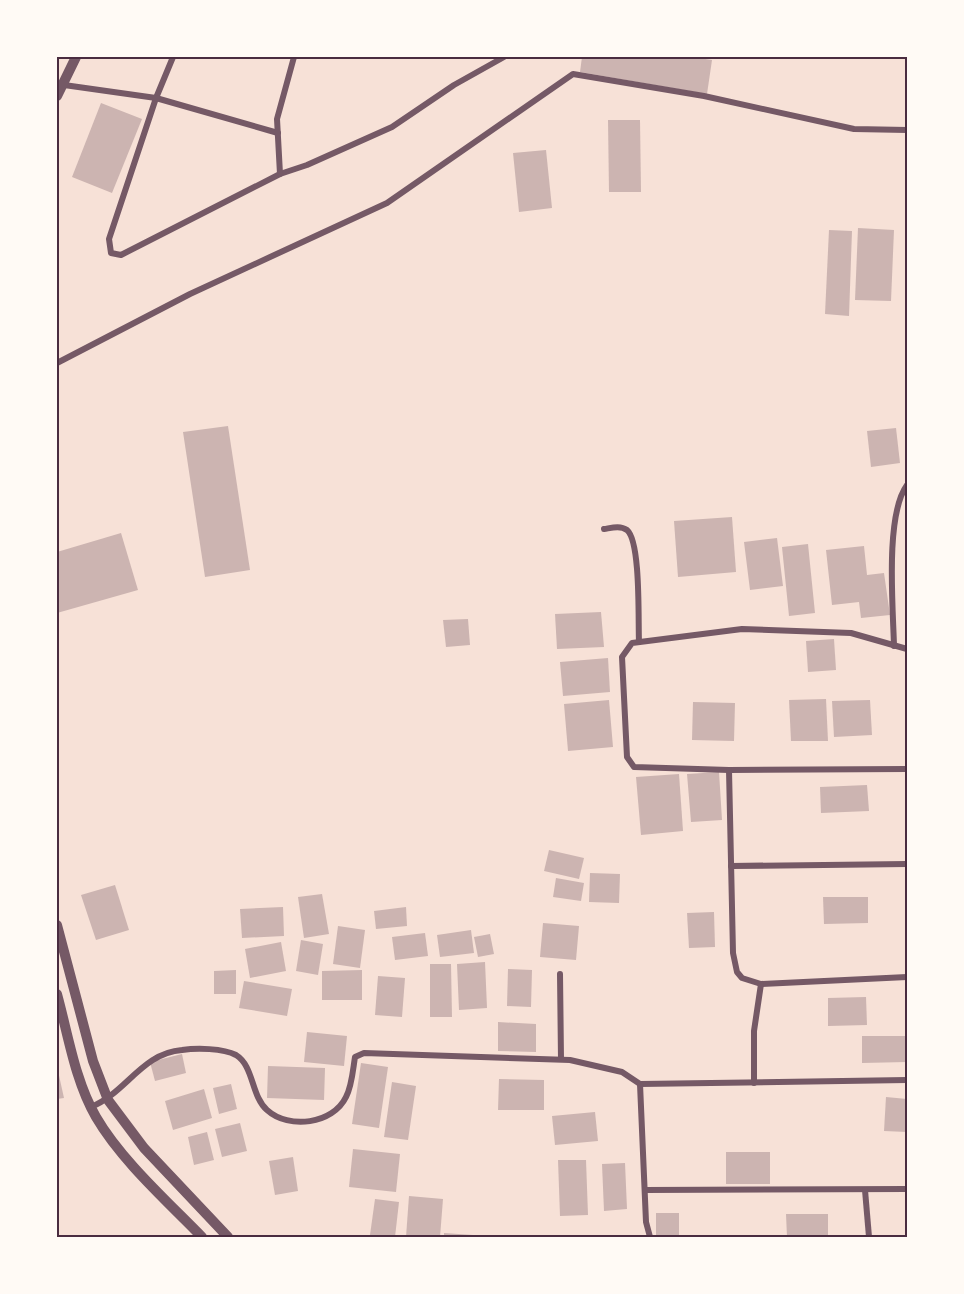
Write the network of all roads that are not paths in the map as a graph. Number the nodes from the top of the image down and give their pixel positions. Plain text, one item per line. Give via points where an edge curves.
1 (76, 57) edge
2 (173, 57) edge
3 (294, 57) edge
4 (504, 57) edge
5 (60, 84) edge
6 (57, 96) edge
7 (156, 98) junction
8 (907, 130) edge
9 (278, 133) junction
10 (280, 174) junction
11 (57, 363) edge
12 (907, 485) edge
13 (604, 529) dead end
14 (639, 642) junction
15 (894, 646) junction
16 (907, 649) edge
17 (907, 769) edge
18 (729, 770) junction
19 (907, 864) edge
20 (731, 866) junction
21 (57, 926) edge
22 (560, 974) dead end
23 (907, 977) edge
24 (761, 984) junction
25 (57, 994) edge
26 (561, 1059) junction
27 (907, 1080) edge
28 (754, 1083) junction
29 (640, 1084) junction
30 (108, 1100) junction
31 (91, 1107) junction
32 (907, 1189) edge
33 (645, 1190) junction
34 (865, 1190) junction
35 (202, 1237) edge
36 (228, 1237) edge
37 (650, 1237) edge
38 (869, 1237) edge

1 - 5 street
2 - 7 street
3 - 9 street via 277,119
4 - 10 street via 392,127
5 - 6 street
5 - 7 street
7 - 9 street
7 - 10 street via 109,239 111,253 121,255
8 - 11 street via 854,129 704,96 573,74 387,203 190,294
9 - 10 street
12 - 15 street via 900,494 892,556
13 - 14 street via 626,529 635,543
14 - 15 street via 742,629 851,633
14 - 18 street via 626,647 622,657 629,763 647,769
15 - 16 street
17 - 18 street
18 - 20 street
19 - 20 street
20 - 24 street via 737,972 742,978
21 - 30 street via 93,1061
22 - 26 street
23 - 24 street
24 - 28 street via 754,1031
25 - 31 street
26 - 29 street via 604,1066
26 - 30 street via 363,1053 355,1057 346,1097 335,1111 304,1122 280,1118 266,1109 244,1062 234,1054 181,1050 154,1057
27 - 28 street
28 - 29 street
29 - 33 street
30 - 31 street
30 - 36 street via 144,1148
31 - 35 street via 118,1148
32 - 34 street
33 - 34 street
33 - 37 street
34 - 38 street

